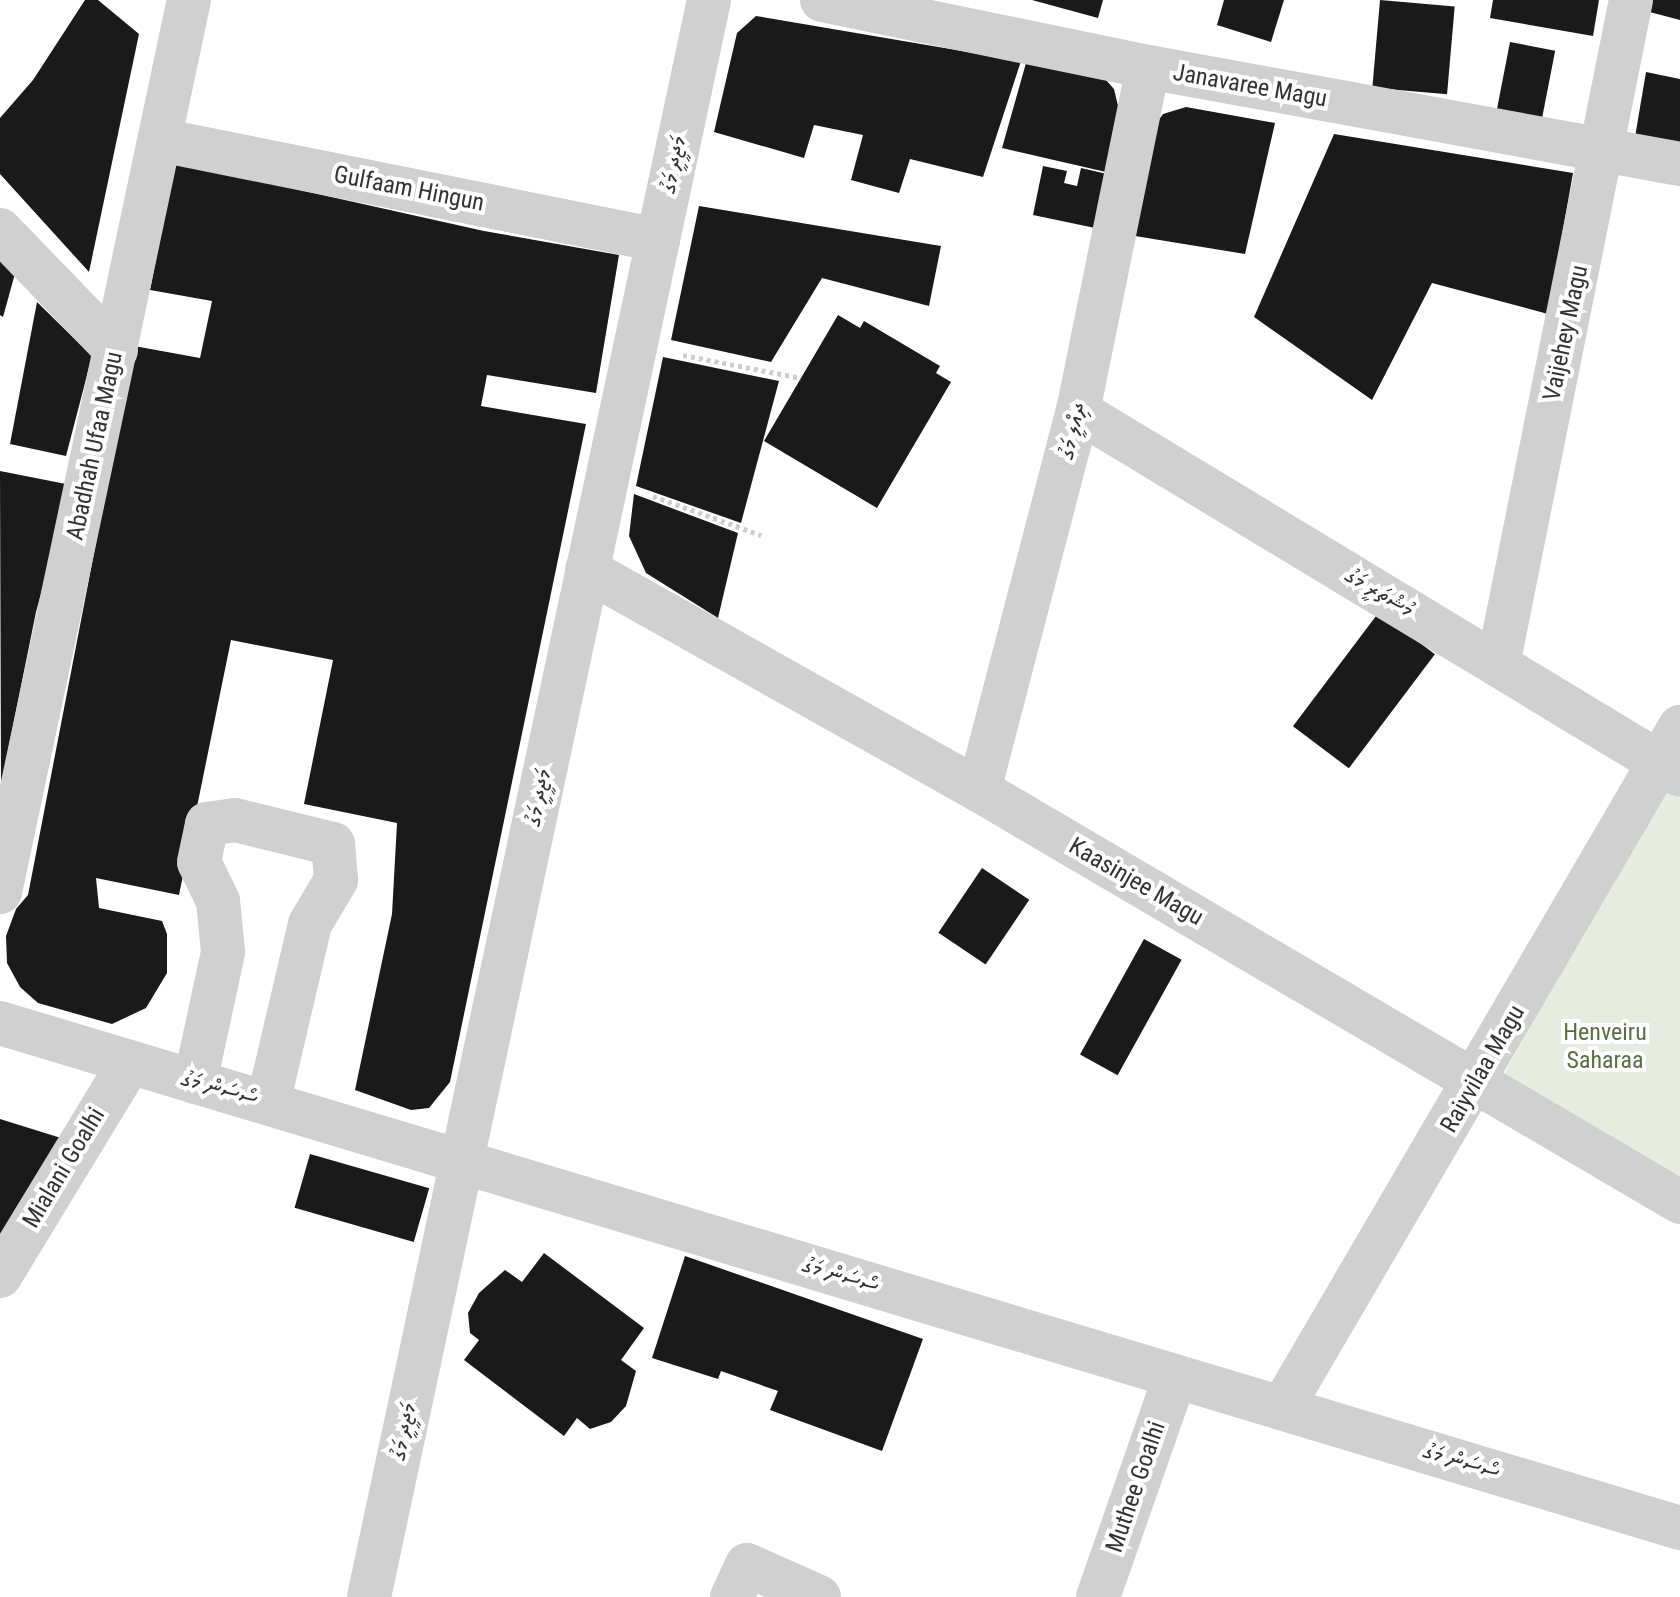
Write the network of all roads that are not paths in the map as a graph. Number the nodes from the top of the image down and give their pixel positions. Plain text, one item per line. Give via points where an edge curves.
1 (709, 0) edge
2 (822, 0) edge
3 (1631, 0) edge
4 (175, 8) edge
5 (1148, 67) junction
6 (160, 140) junction
7 (1603, 149) junction
8 (1680, 164) edge
9 (0, 230) edge
10 (658, 240) junction
11 (116, 350) junction
12 (1078, 411) junction
13 (587, 570) junction
14 (1498, 665) junction
15 (1673, 755) edge
16 (979, 790) junction
17 (0, 892) edge
18 (0, 1023) edge
19 (130, 1062) junction
20 (195, 1082) junction
21 (1476, 1082) junction
22 (268, 1103) junction
23 (461, 1161) junction
24 (1680, 1202) edge
25 (0, 1276) edge
26 (1175, 1377) junction
27 (1282, 1408) junction
28 (1680, 1528) edge
29 (369, 1597) edge
30 (732, 1597) edge
31 (819, 1597) edge
32 (1098, 1597) edge

1 - 10 street, މަޖީދީ މަގު
2 - 5 street, Janavaree Magu
3 - 7 street, Vaijehey Magu
4 - 6 street, Abadhah Ufaa Magu
5 - 7 street, Janavaree Magu
5 - 12 street, ދިއްލީ މަގު
6 - 10 street, Gulfaam Hingun
6 - 11 street, Abadhah Ufaa Magu
7 - 8 street, Janavaree Magu
7 - 14 street, Vaijehey Magu
9 - 11 street
10 - 13 street, މަޖީދީ މަގު
11 - 17 street, Abadhah Ufaa Magu
12 - 14 street, މުޝްތަރީ މަގު
12 - 16 street, ދިއްލީ މަގު
13 - 16 street, Kaasinjee Magu
13 - 23 street, މަޖީދީ މަގު
14 - 15 street, މުޝްތަރީ މަގު
15 - 21 street, Raiyvilaa Magu
16 - 21 street, Kaasinjee Magu
18 - 19 street, ސޯސަން މަގު
19 - 20 street, ސޯސަން މަގު
19 - 25 street, Mialani Goalhi
20 - 22 street, ސޯސަން މަގު
20 - 22 street via 223,952 218,901 199,862 207,824 235,820 333,844 336,880 310,924
21 - 24 street, Kaasinjee Magu
21 - 27 street, Raiyvilaa Magu
22 - 23 street, ސޯސަން މަގު
23 - 26 street, ސޯސަން މަގު
23 - 29 street, މަޖީދީ މަގު
26 - 27 street, ސޯސަން މަގު
26 - 32 street, Muthee Goalhi
27 - 28 street, ސޯސަން މަގު
30 - 31 street via 747,1565

